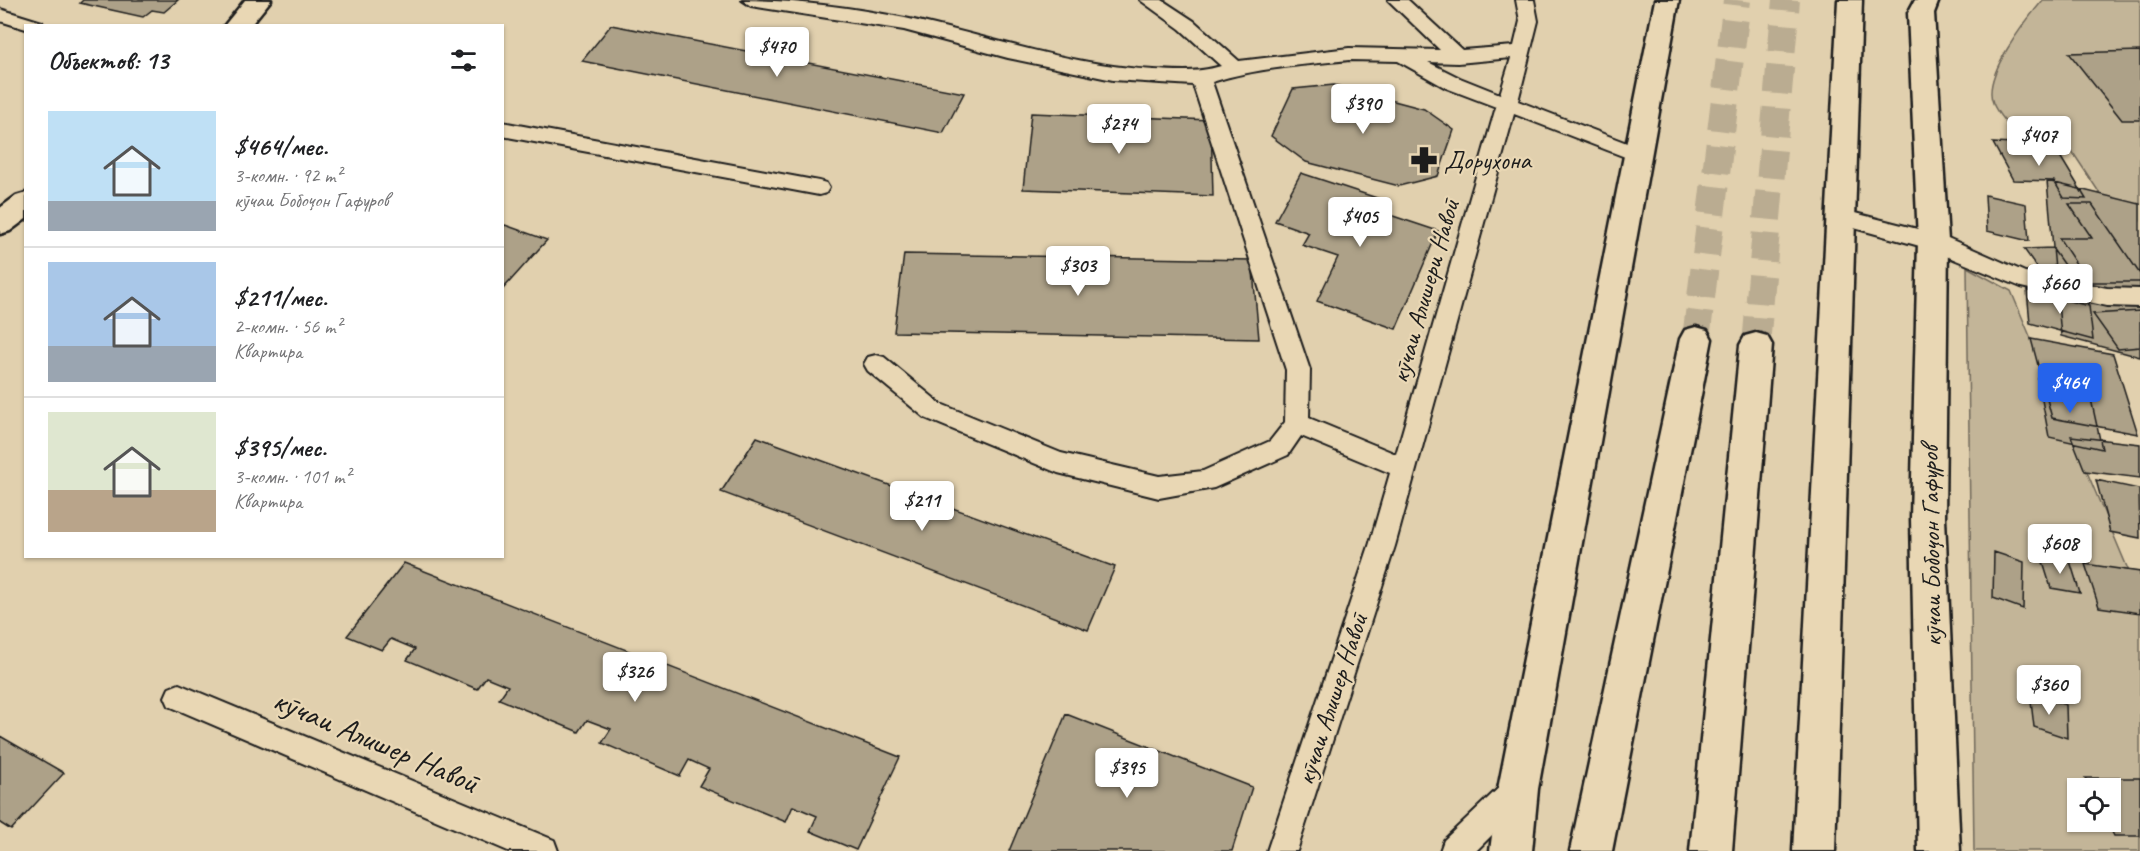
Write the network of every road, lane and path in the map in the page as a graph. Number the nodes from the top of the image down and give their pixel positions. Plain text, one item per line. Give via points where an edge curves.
1 (259, 0) edge
2 (751, 0) edge
3 (1149, 0) edge
4 (1397, 0) edge
5 (1525, 0) edge
6 (1667, 0) edge
7 (1850, 0) edge
8 (1927, 0) edge
9 (0, 15) edge
10 (28, 24) edge
11 (238, 24) edge
12 (1522, 51) junction
13 (1398, 54) junction
14 (1458, 57) junction
15 (1235, 69) junction
16 (1201, 79) junction
17 (1507, 104) junction
18 (504, 129) edge
19 (1638, 155) junction
20 (819, 188) dead end
21 (24, 205) edge
22 (1839, 217) junction
23 (0, 223) edge
24 (1933, 241) junction
25 (2140, 298) edge
26 (1696, 339) tunnel mouth
27 (1756, 345) tunnel mouth
28 (876, 364) dead end
29 (1297, 424) junction
30 (1404, 468) junction
31 (1382, 546) joint
32 (180, 697) dead end
33 (1518, 789) junction
34 (543, 851) edge
35 (1282, 851) edge
36 (1455, 851) edge
37 (1511, 851) edge
38 (1591, 851) edge
39 (1711, 851) edge
40 (1814, 851) edge
41 (1938, 851) edge

1 - 11 main road
2 - 16 lane via 904,24 1008,52 1113,74
3 - 15 lane via 1187,25
4 - 14 lane
5 - 12 lane, кӯчаи Алишери Навоӣ via 1529,21
6 - 19 main road
7 - 22 main road
8 - 24 main road, кӯчаи Бобоҷон Гафуров via 1922,13
9 - 10 lane
12 - 14 lane
12 - 17 lane, кӯчаи Алишери Навоӣ
13 - 14 lane
13 - 15 lane via 1349,54
13 - 17 lane via 1453,83
15 - 16 lane
16 - 29 lane via 1298,370
17 - 19 lane
17 - 30 lane, кӯчаи Алишери Навоӣ
18 - 20 lane
19 - 33 main road
21 - 23 main road
22 - 24 lane
22 - 40 main road
24 - 25 lane via 2021,279 2107,297
24 - 41 main road, кӯчаи Бобоҷон Гафуров via 1928,519
26 - 38 main road
27 - 39 main road
28 - 29 lane via 933,411 1058,463 1159,487 1205,481 1279,448
29 - 30 lane
30 - 31 lane, кӯчаи Алишери Навоӣ
31 - 35 lane, кӯчаи Алишер Навоӣ
32 - 34 lane, кӯчаи Алишер Навоӣ
33 - 36 lane
33 - 37 main road

